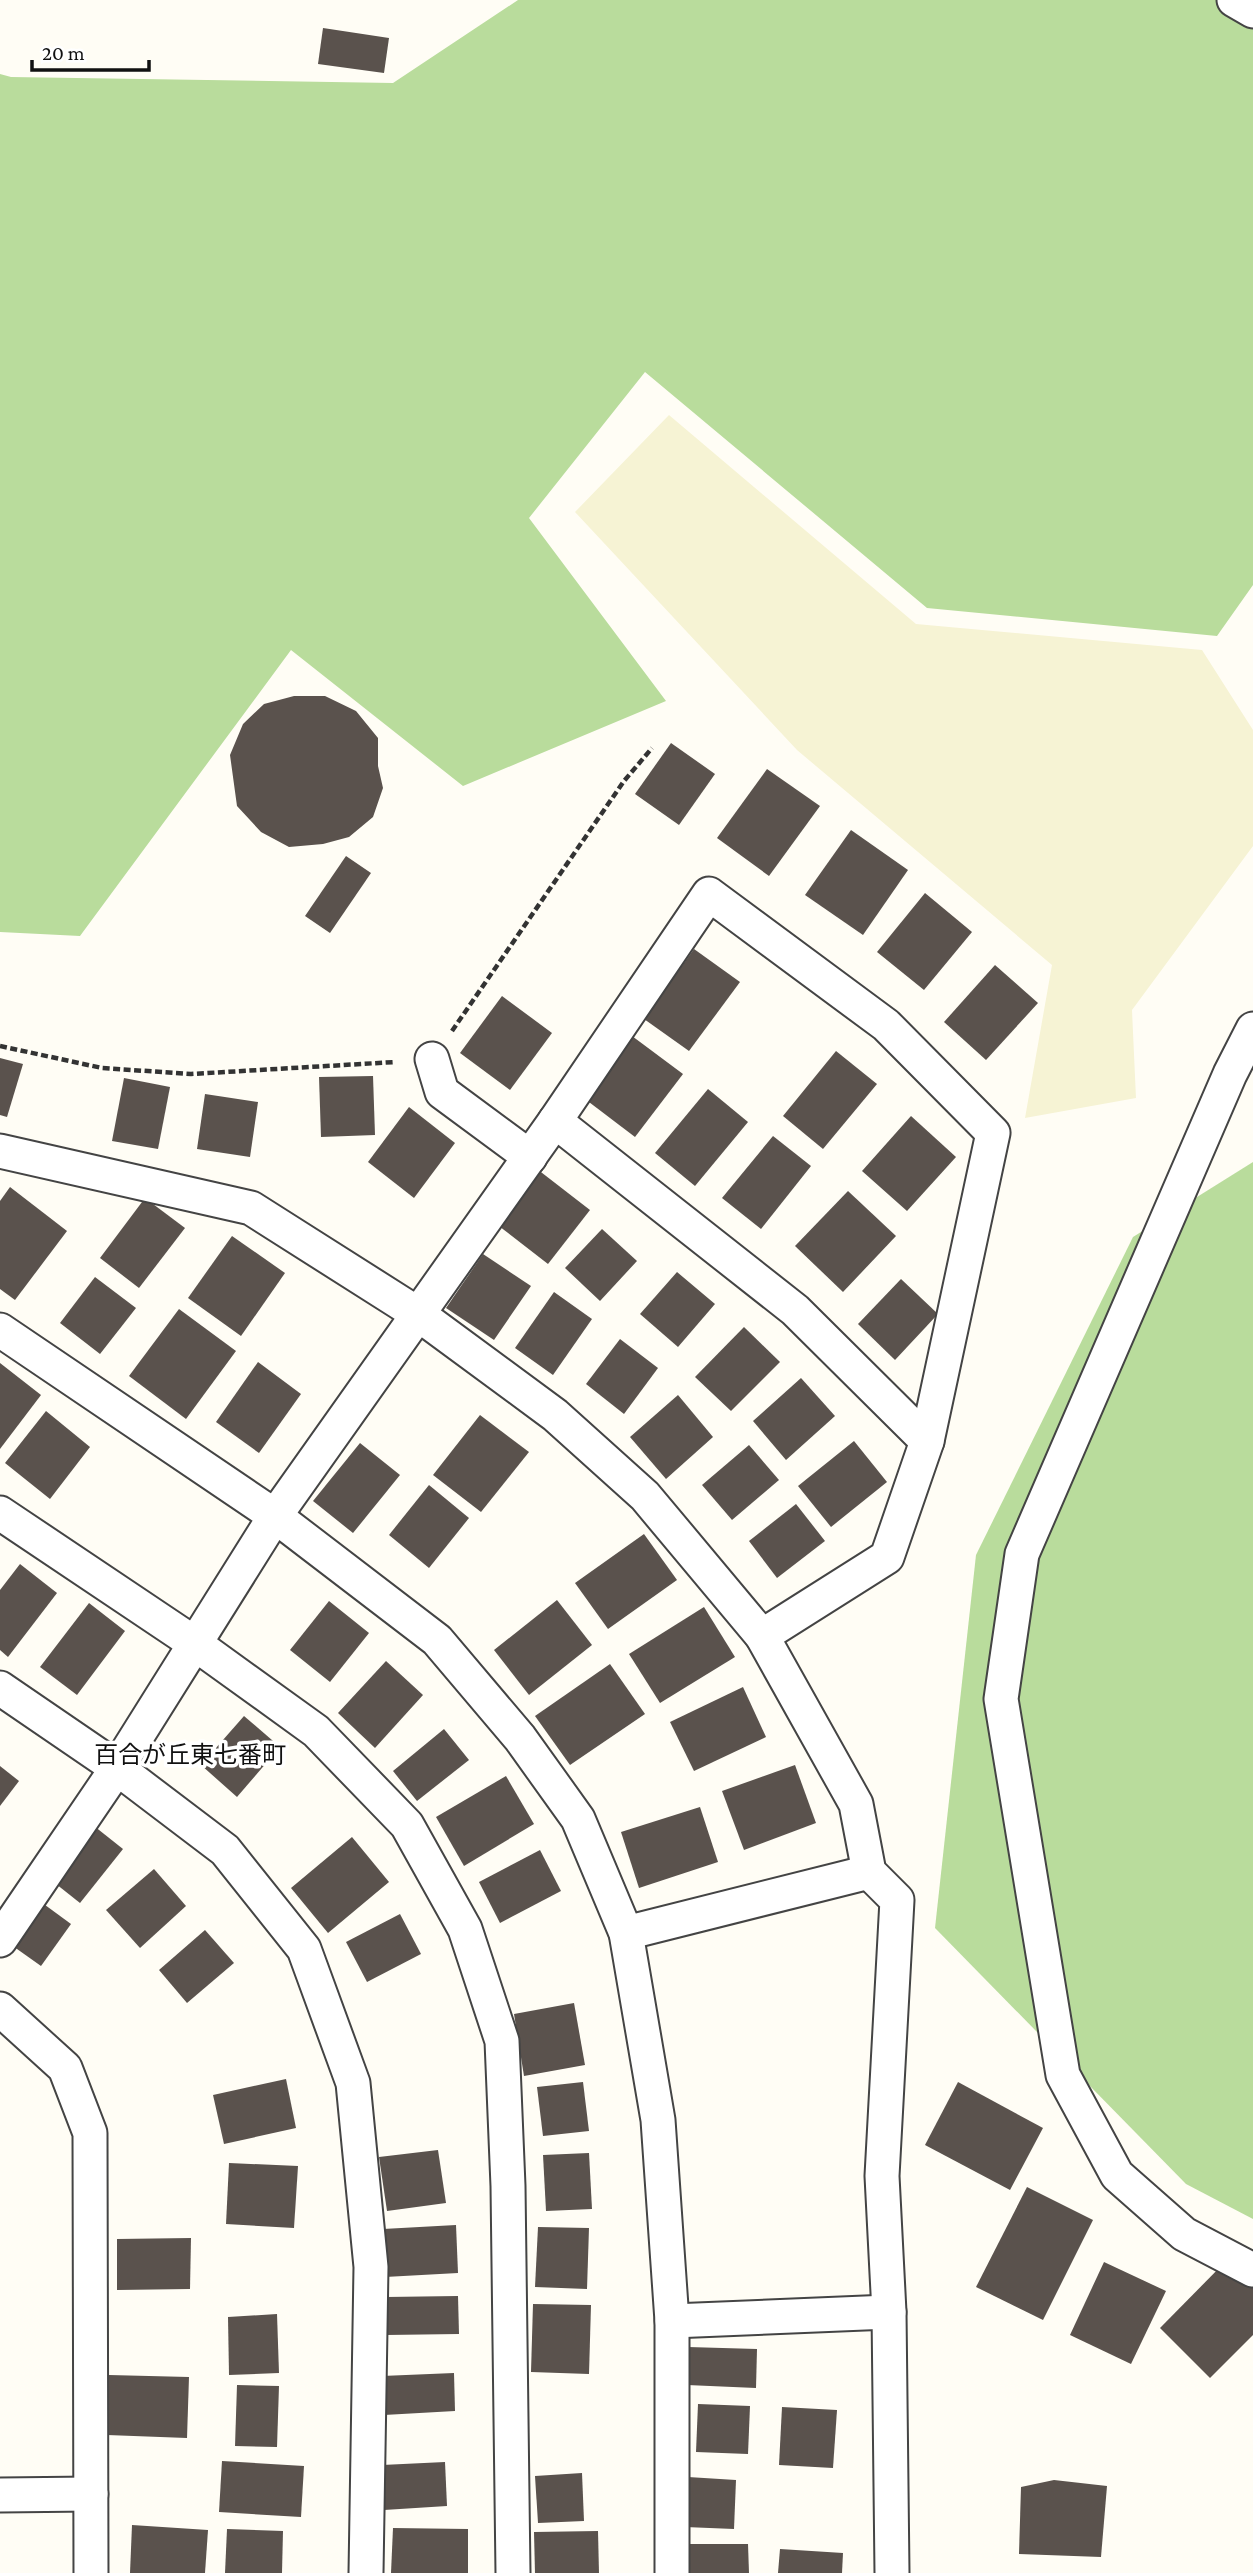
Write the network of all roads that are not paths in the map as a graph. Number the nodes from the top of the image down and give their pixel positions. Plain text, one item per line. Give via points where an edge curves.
1 (1234, 0) edge
2 (1253, 11) edge
3 (1253, 1029) edge
4 (432, 1059) road end
5 (555, 1121) junction
6 (0, 1151) edge
7 (530, 1157) junction
8 (418, 1314) junction
9 (0, 1330) edge
10 (928, 1441) junction
11 (0, 1513) edge
12 (275, 1516) junction
13 (762, 1636) junction
14 (194, 1643) junction
15 (0, 1688) edge
16 (117, 1768) junction
17 (869, 1872) junction
18 (626, 1933) junction
19 (0, 1940) edge
20 (0, 2009) edge
21 (1253, 2270) edge
22 (889, 2312) junction
23 (672, 2321) junction
24 (91, 2494) junction
25 (0, 2495) edge
26 (91, 2573) edge
27 (366, 2573) edge
28 (513, 2573) edge
29 (672, 2573) edge
30 (892, 2573) edge

1 - 2 street
3 - 21 street via 1022,1554 1001,1699 1063,2075 1117,2175 1184,2234
4 - 7 street via 442,1092
5 - 7 street
5 - 10 street via 795,1310
5 - 10 street via 709,894 886,1026 993,1133
6 - 8 street via 251,1208
7 - 8 street
8 - 12 street
8 - 13 street via 555,1415 645,1496
9 - 12 street
10 - 13 street via 887,1557
11 - 14 street
12 - 14 street
12 - 18 street via 437,1640 512,1728 578,1819
13 - 17 street via 856,1804
14 - 16 street
14 - 28 street via 316,1731 407,1825 465,1929 502,2041
15 - 16 street
16 - 19 street
16 - 27 street via 225,1850 304,1949 354,2084 371,2267
17 - 18 street
17 - 22 street via 897,1899 882,2176
18 - 23 street via 657,2120
20 - 24 street via 65,2068 90,2133
22 - 23 street
22 - 30 street
23 - 29 street
24 - 25 street
24 - 26 street

